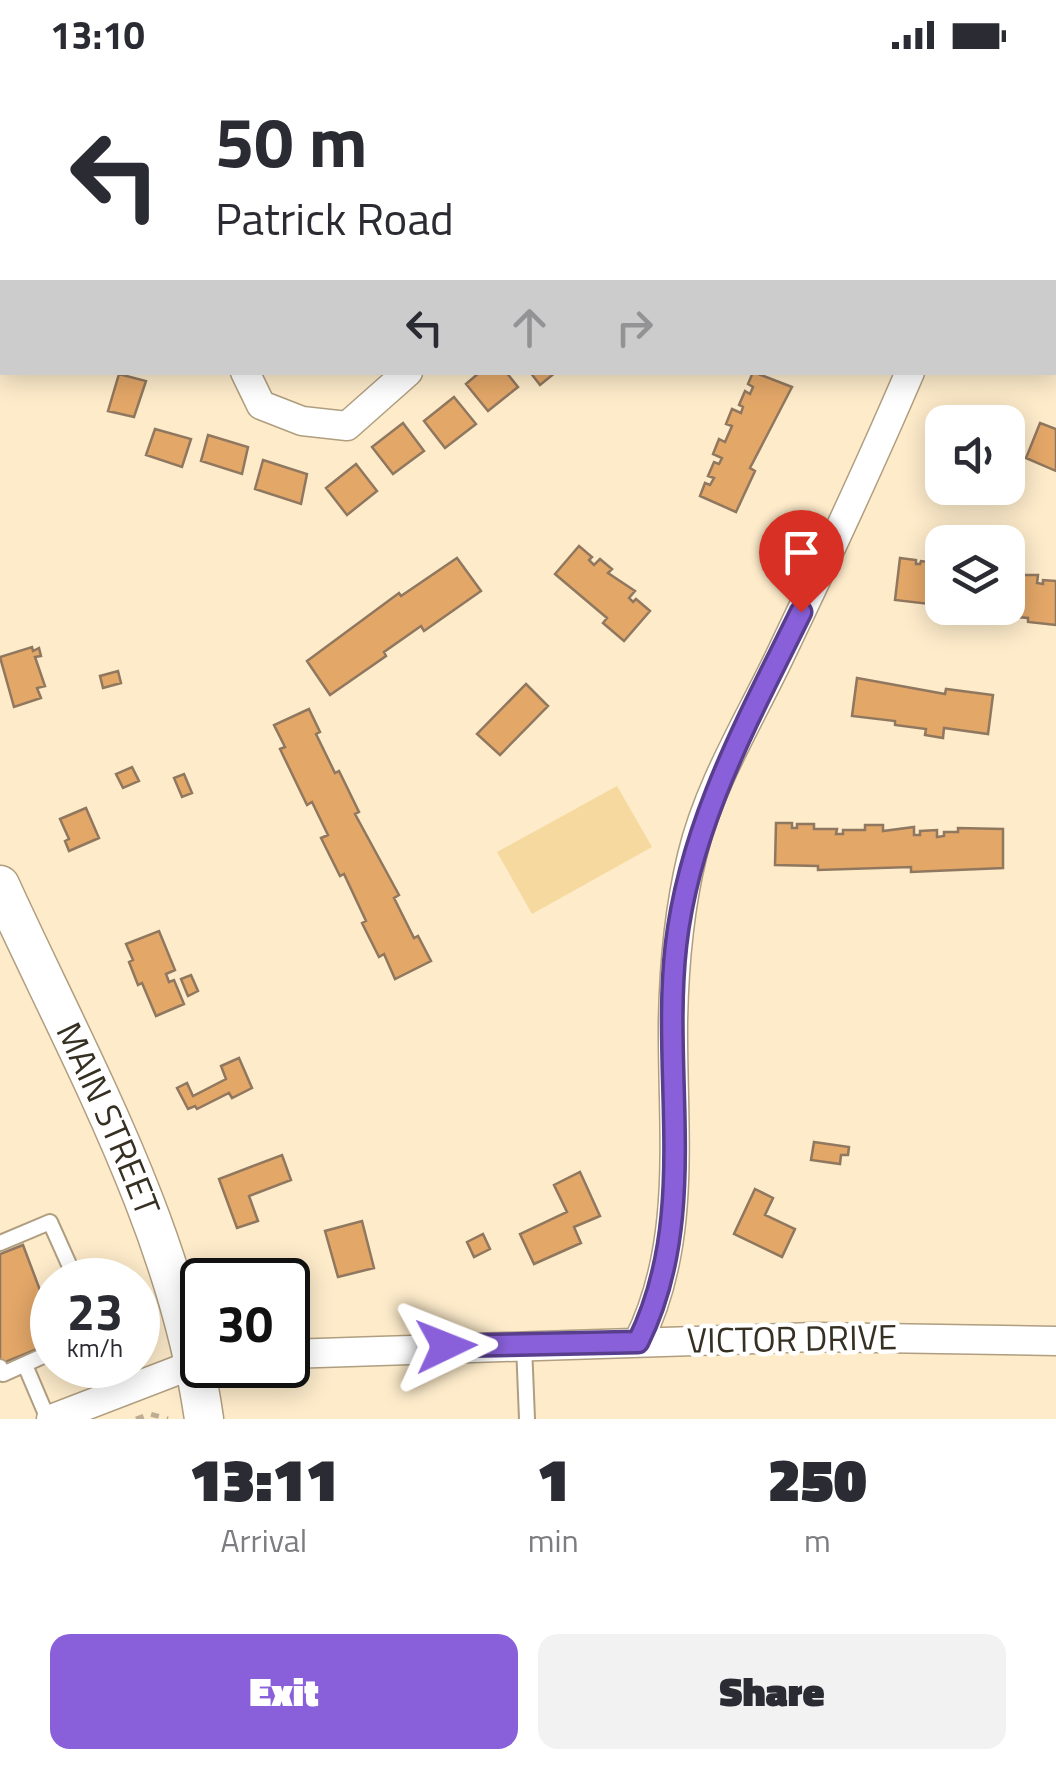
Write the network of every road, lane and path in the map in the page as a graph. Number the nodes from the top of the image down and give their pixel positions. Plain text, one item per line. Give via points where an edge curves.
1 (246, 375) edge
2 (405, 375) edge
3 (909, 375) edge
4 (0, 885) edge
5 (0, 1243) edge
6 (66, 1258) edge
7 (180, 1304) edge
8 (1056, 1341) edge
9 (638, 1342) junction
10 (524, 1344) junction
11 (310, 1353) edge
12 (30, 1363) edge
13 (25, 1365) junction
14 (180, 1369) edge
15 (1, 1372) edge
16 (201, 1388) edge
17 (50, 1419) edge
18 (136, 1419) edge
19 (168, 1419) edge
20 (204, 1419) edge
21 (527, 1419) edge

1 - 2 street via 261,404 302,422 347,426
3 - 9 street via 718,783 692,855 676,944 671,1236 664,1276
4 - 7 main road, MAIN STREET via 17,938 92,1081
5 - 6 lane via 50,1222
8 - 9 street, VICTOR DRIVE
9 - 10 street, VICTOR DRIVE
10 - 11 street, VICTOR DRIVE
10 - 21 lane
12 - 13 lane
13 - 15 lane
13 - 17 lane
14 - 17 street
16 - 20 main road, MAIN STREET
18 - 19 path

